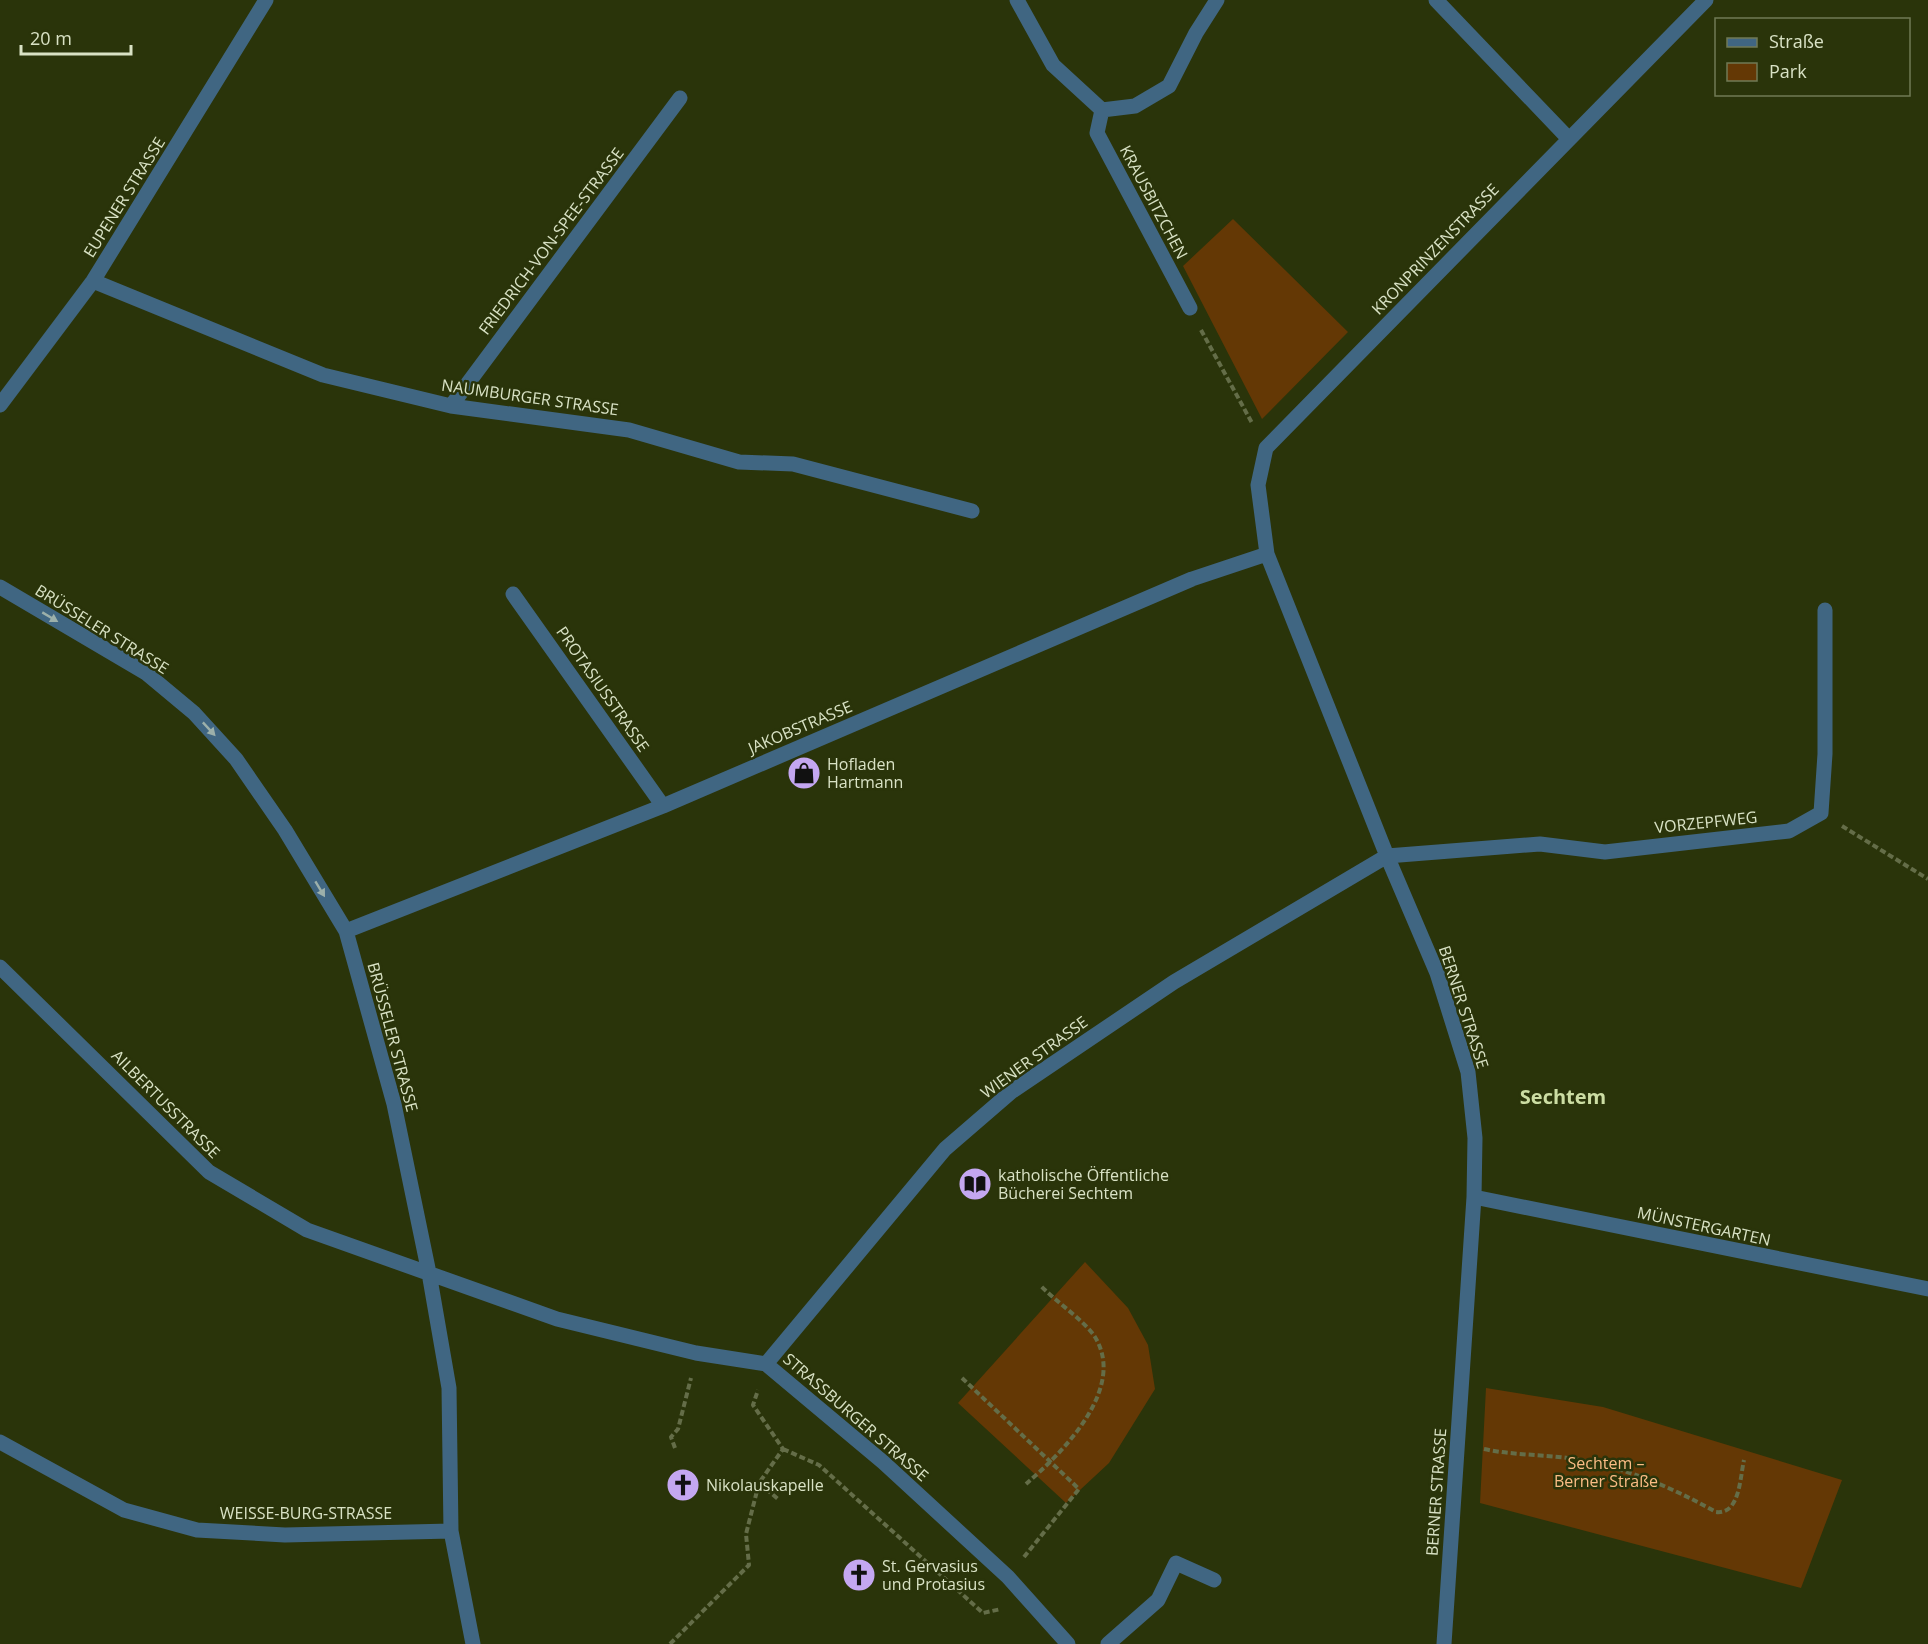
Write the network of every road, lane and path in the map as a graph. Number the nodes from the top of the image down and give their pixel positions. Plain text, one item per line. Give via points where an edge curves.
1 (266, 0) edge
2 (1017, 0) edge
3 (1217, 0) edge
4 (1436, 0) edge
5 (1706, 0) edge
6 (680, 98) dead end
7 (1102, 110) junction
8 (1569, 138) junction
9 (93, 281) junction
10 (1190, 308) joint
11 (0, 405) edge
12 (451, 406) junction
13 (1266, 448) junction
14 (972, 511) dead end
15 (1267, 554) junction
16 (0, 587) edge
17 (513, 594) dead end
18 (1825, 610) dead end
19 (663, 806) junction
20 (1821, 813) junction
21 (1387, 856) junction
22 (1928, 879) edge
23 (346, 931) junction
24 (0, 967) edge
25 (1474, 1197) junction
26 (429, 1273) junction
27 (1041, 1286) dead end
28 (1928, 1289) edge
29 (766, 1364) junction
30 (962, 1378) dead end
31 (689, 1391) dead end
32 (0, 1442) edge
33 (1457, 1444) junction
34 (675, 1448) dead end
35 (783, 1449) junction
36 (1744, 1460) dead end
37 (1050, 1463) junction
38 (759, 1483) junction
39 (1026, 1484) dead end
40 (778, 1499) dead end
41 (452, 1531) junction
42 (1008, 1576) junction
43 (1214, 1580) dead end
44 (1032, 1602) junction
45 (473, 1644) edge
46 (670, 1644) edge
47 (1068, 1644) edge
48 (1108, 1644) edge
49 (1444, 1644) edge

1 - 9 street, EUPENER STRASSE
2 - 7 street via 1053,65
3 - 7 street via 1169,86 1136,106
4 - 8 street
5 - 8 street, KRONPRINZENSTRASSE
6 - 12 street, FRIEDRICH-VON-SPEE-STRASSE
7 - 10 street, KRAUSBITZCHEN via 1097,133
8 - 13 street, KRONPRINZENSTRASSE
9 - 11 street, EUPENER STRASSE
9 - 12 street, NAUMBURGER STRASSE via 323,375
10 - 13 path
12 - 14 street, NAUMBURGER STRASSE via 628,430 739,462 793,464
13 - 15 street via 1258,485
15 - 19 street, JAKOBSTRASSE via 1192,579
15 - 21 street, BERNER STRASSE
16 -> 23 street, BRÜSSELER STRASSE via 146,673 194,713 236,759 285,830
17 - 19 street, PROTASIUSSTRASSE
18 - 20 street
19 - 23 street, JAKOBSTRASSE
20 - 21 street, VORZEPFWEG via 1789,831 1605,852 1540,844
20 - 22 path
21 - 25 street, BERNER STRASSE via 1437,973 1468,1072
21 - 29 street, WIENER STRASSE via 1174,982 1011,1092 945,1149
23 - 26 street, BRÜSSELER STRASSE via 394,1104
24 - 26 street, AILBERTUSSTRASSE via 209,1172 307,1230
25 - 28 street, MÜNSTERGARTEN
25 - 33 street, BERNER STRASSE
26 - 29 street, STRASSBURGER STRASSE via 557,1319 696,1353
26 - 41 street, BRÜSSELER STRASSE via 449,1388
27 - 37 path via 1094,1336 1102,1358 1100,1391 1072,1440
29 - 35 path via 753,1405
29 - 42 street, STRASSBURGER STRASSE via 883,1462
30 - 37 path
31 - 34 path via 678,1429 671,1437
32 - 41 street, WEISSE-BURG-STRASSE via 124,1510 197,1530 285,1535
33 - 36 path via 1580,1460 1622,1470 1668,1486 1724,1513 1734,1503
33 - 49 street, BERNER STRASSE
35 - 38 path
35 - 44 path via 819,1465 983,1614
37 - 39 path
37 - 42 path via 1080,1489
38 - 40 path
38 - 46 path via 746,1534 749,1565
41 - 45 street, BRÜSSELER STRASSE
42 - 44 street, STRASSBURGER STRASSE
43 - 48 street via 1176,1563 1158,1600
44 - 47 street, STRASSBURGER STRASSE

